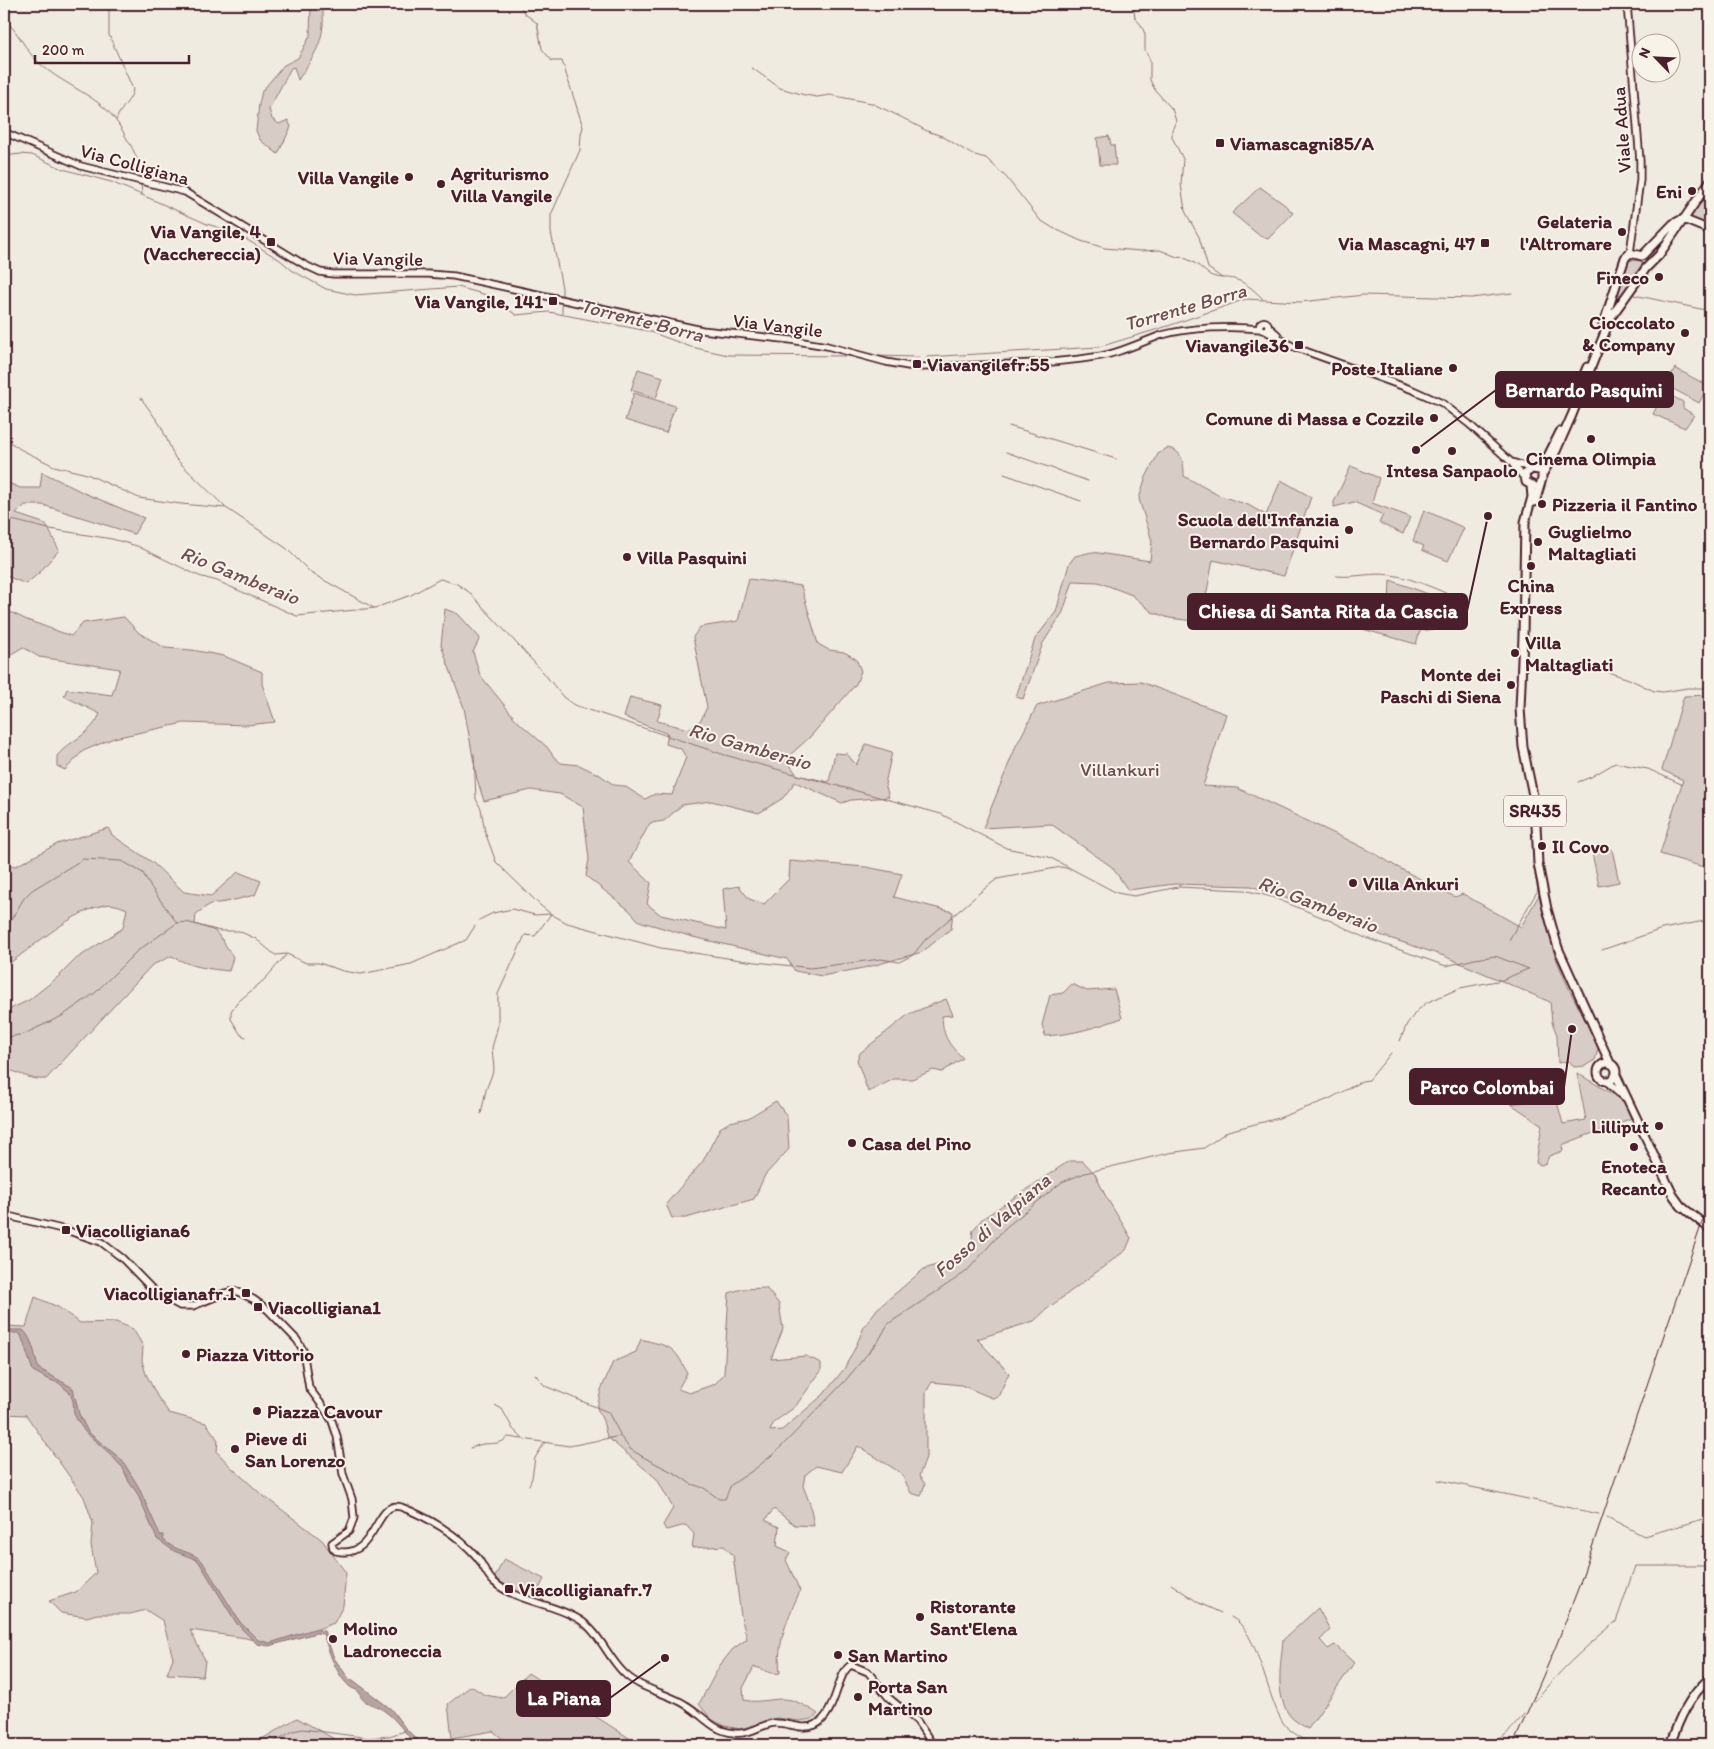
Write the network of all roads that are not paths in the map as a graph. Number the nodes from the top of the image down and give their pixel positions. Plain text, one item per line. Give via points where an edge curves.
1 (1627, 4) edge
2 (4, 132) edge
3 (1710, 181) edge
4 (1683, 219) junction
5 (1710, 230) edge
6 (1630, 253) junction
7 (1642, 256) junction
8 (305, 265) joint
9 (1646, 268) junction
10 (1612, 294) junction
11 (1622, 301) junction
12 (1510, 461) junction
13 (1534, 469) junction
14 (1525, 479) junction
15 (1541, 479) junction
16 (1531, 486) junction
17 (1525, 529) junction
18 (1603, 1048) junction
19 (1610, 1063) junction
20 (1601, 1064) junction
21 (1616, 1075) junction
22 (1606, 1081) junction
23 (1629, 1101) junction
24 (4, 1216) edge
25 (1710, 1229) edge
26 (1710, 1678) edge
27 (933, 1745) edge
28 (1670, 1745) edge

1 - 6 street, Viale Adua via 1640,161
2 - 8 street, Via Colligiana via 76,164 192,195
3 - 4 main road
4 - 5 main road
4 - 7 main road via 1673,224
4 - 9 main road
6 - 7 main road
6 - 10 main road via 1625,258
7 - 9 main road
8 - 12 street, Via Vangile via 333,274 454,276 702,330 827,346 886,362 923,367 1072,360 1111,354 1165,334 1263,327 1291,345 1442,403
9 - 11 main road
10 - 11 main road
10 - 13 main road via 1599,338 1562,427 1546,460
11 - 15 main road, SR435 via 1611,317 1572,415
12 - 13 street
12 - 14 street
13 - 14 main road via 1526,472
13 - 15 main road
14 - 16 main road
15 - 16 main road via 1536,486
15 - 17 main road, SR435
16 - 17 main road via 1532,497
17 - 18 main road, SR435 via 1520,709 1523,747 1535,805 1538,864 1558,948
18 - 19 main road, SR435
18 - 20 main road
19 - 20 main road
19 - 21 main road via 1615,1066
20 - 22 main road via 1598,1076
21 - 22 main road
21 - 23 main road
22 - 23 main road
23 - 25 main road via 1673,1195 1681,1206
24 - 27 street via 60,1228 101,1242 122,1258 156,1293 180,1306 193,1306 230,1292 253,1298 268,1310 300,1344 305,1355 309,1388 335,1428 343,1474 354,1509 349,1531 332,1543 336,1551 348,1552 360,1546 370,1537 386,1509 392,1506 402,1508 436,1524 460,1542 500,1586 521,1597 560,1609 583,1622 627,1677 685,1704 715,1728 741,1734 774,1724 803,1728 814,1726 826,1716 845,1671 851,1665 868,1672 889,1698 917,1721
26 - 28 main road via 1691,1698

